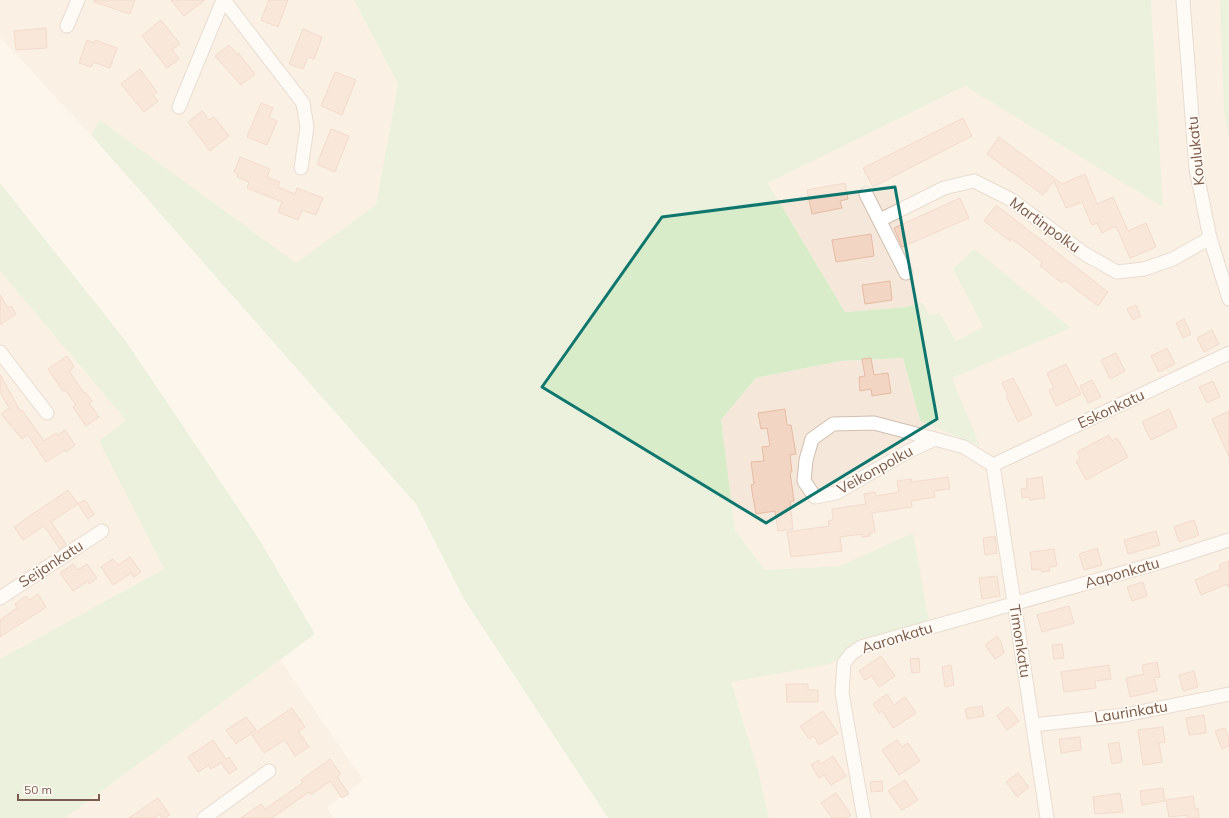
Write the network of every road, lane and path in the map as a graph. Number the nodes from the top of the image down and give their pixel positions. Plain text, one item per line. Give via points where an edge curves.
1 (78, 0) edge
2 (224, 0) edge
3 (1183, 0) edge
4 (67, 26) dead end
5 (179, 107) dead end
6 (301, 168) dead end
7 (866, 194) dead end
8 (880, 220) junction
9 (1210, 238) junction
10 (906, 273) dead end
11 (1229, 299) edge
12 (0, 352) edge
13 (1229, 353) edge
14 (47, 413) dead end
15 (935, 439) junction
16 (993, 465) junction
17 (102, 530) dead end
18 (1229, 540) edge
19 (0, 598) edge
20 (1014, 604) junction
21 (1229, 694) edge
22 (1033, 725) junction
23 (269, 771) dead end
24 (204, 818) edge
25 (864, 818) edge
26 (1047, 818) edge

1 - 4 street
2 - 5 street
2 - 6 street via 303,103 307,127
3 - 9 street, Koulukatu via 1196,169
7 - 8 street
8 - 9 street, Martinpolku via 944,188 974,181 1010,199 1086,254 1117,272 1144,269 1173,259
8 - 10 street
9 - 11 street, Koulukatu
12 - 14 street
13 - 16 street, Eskonkatu
15 - 15 street, Veikonpolku via 836,493 815,497 804,481 812,439 833,424 874,423
15 - 16 street, Veikonpolku via 964,447
16 - 20 street, Timonkatu
17 - 19 street, Seijankatu
18 - 20 street, Aaponkatu
20 - 22 street, Timonkatu
20 - 25 street, Aaronkatu via 861,646 844,663 842,693
21 - 22 street, Laurinkatu via 1125,715
22 - 26 street, Timonkatu
23 - 24 street

